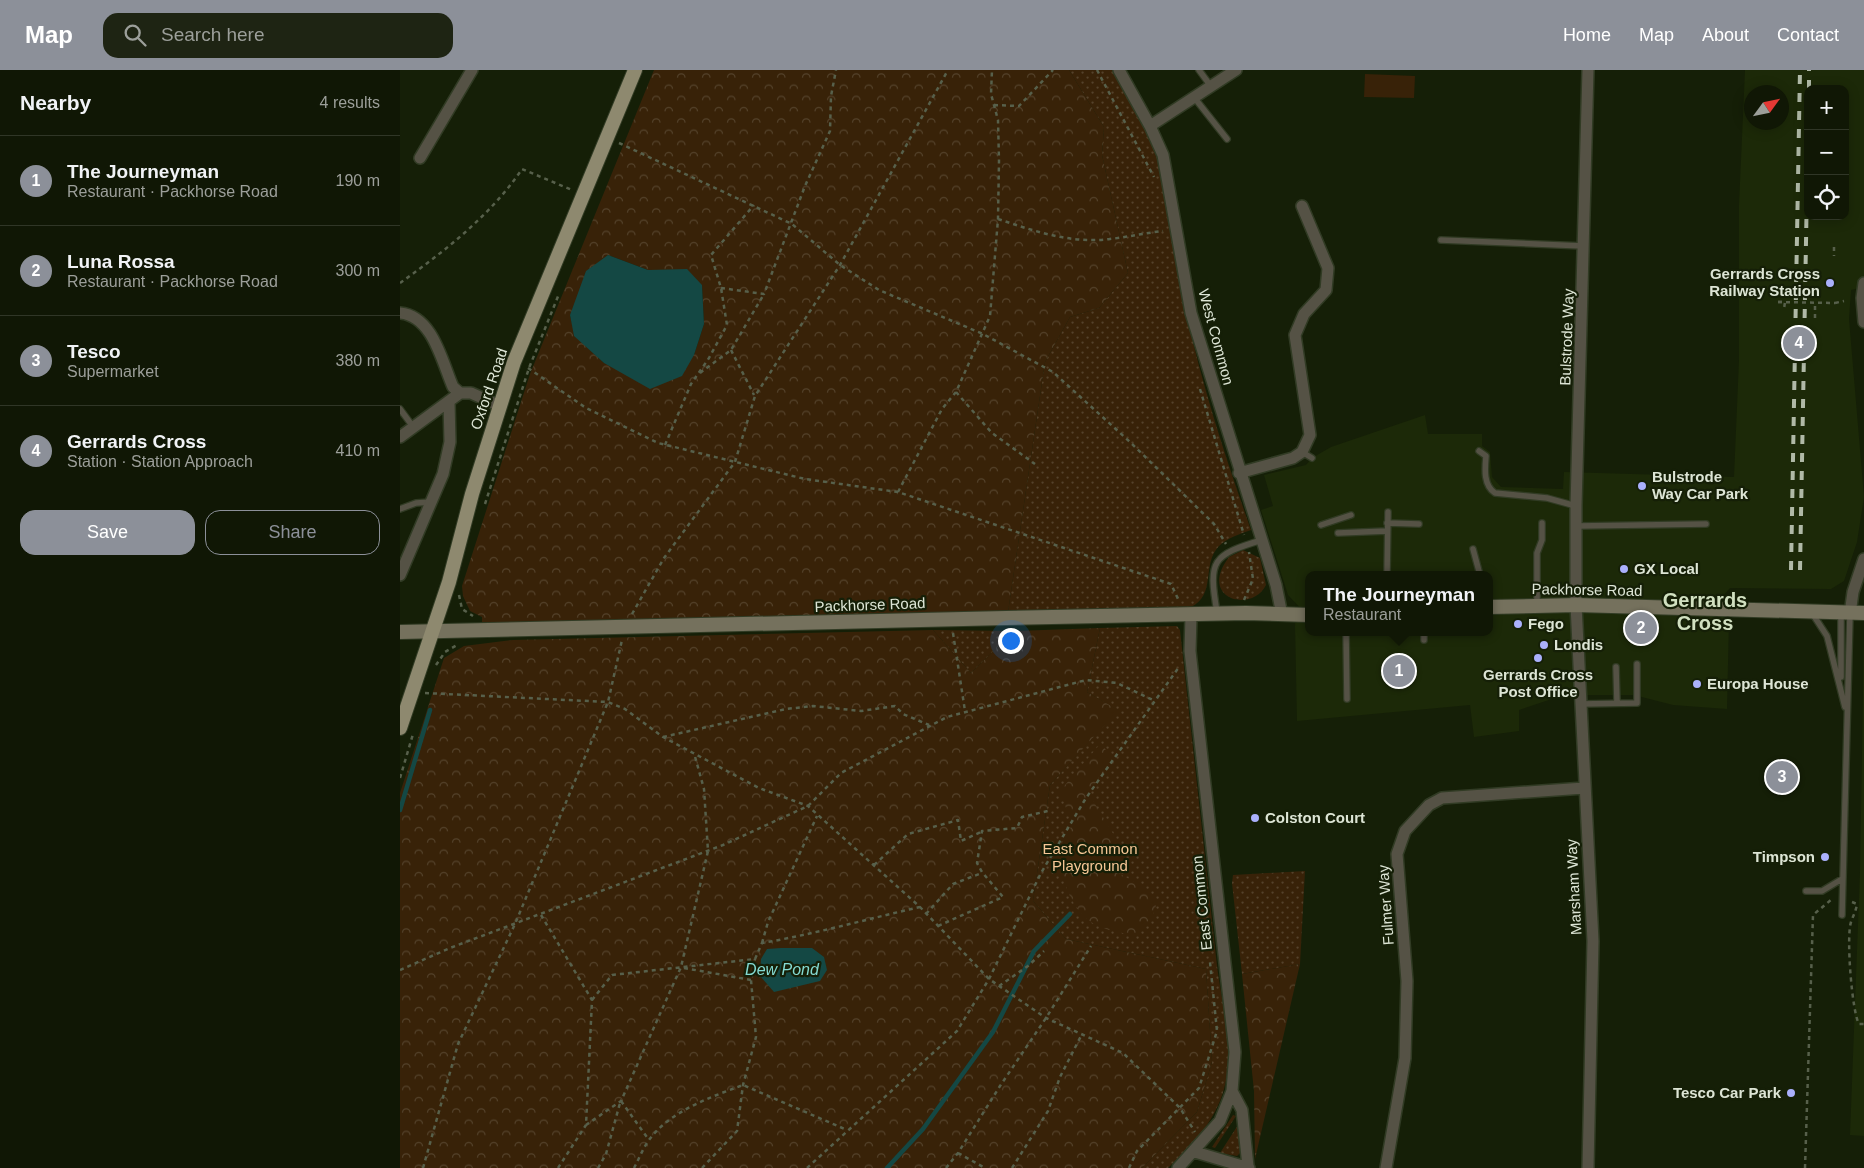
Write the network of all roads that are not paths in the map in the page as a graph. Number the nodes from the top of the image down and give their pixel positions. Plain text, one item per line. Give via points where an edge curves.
1 (472, 70) edge
2 (635, 70) edge
3 (1119, 70) edge
4 (1199, 70) edge
5 (1236, 70) edge
6 (1588, 70) edge
7 (1210, 85) junction
8 (1193, 96) junction
9 (1150, 126) junction
10 (1227, 139) dead end
11 (420, 158) dead end
12 (1302, 206) dead end
13 (1441, 240) dead end
14 (1584, 246) junction
15 (1864, 283) edge
16 (400, 313) edge
17 (1864, 322) edge
18 (460, 393) junction
19 (449, 402) junction
20 (500, 406) junction
21 (400, 409) edge
22 (414, 428) junction
23 (400, 437) edge
24 (1479, 451) dead end
25 (1240, 472) junction
26 (431, 502) junction
27 (1576, 506) junction
28 (400, 509) edge
29 (1388, 512) dead end
30 (1351, 515) dead end
31 (1387, 523) junction
32 (1542, 523) dead end
33 (1419, 524) dead end
34 (1706, 524) dead end
35 (1321, 525) dead end
36 (1577, 526) junction
37 (1387, 531) junction
38 (1338, 533) dead end
39 (1262, 540) junction
40 (1473, 549) dead end
41 (1864, 559) edge
42 (1387, 571) edge
43 (1479, 571) edge
44 (400, 575) edge
45 (1576, 605) junction
46 (1537, 606) junction
47 (1493, 607) edge
48 (1856, 611) edge
49 (1812, 613) junction
50 (1282, 615) junction
51 (1305, 615) edge
52 (1191, 616) junction
53 (1218, 616) junction
54 (400, 632) edge
55 (432, 632) junction
56 (1346, 636) edge
57 (1424, 636) edge
58 (1424, 640) dead end
59 (1637, 664) dead end
60 (1616, 667) dead end
61 (1842, 691) junction
62 (1348, 699) dead end
63 (1617, 702) junction
64 (1580, 704) junction
65 (1847, 719) junction
66 (407, 730) edge
67 (1584, 788) junction
68 (1842, 879) junction
69 (1806, 891) dead end
70 (1842, 915) dead end
71 (1232, 1091) junction
72 (1199, 1148) junction
73 (1248, 1167) edge
74 (1178, 1168) edge
75 (1386, 1168) edge
76 (1588, 1168) edge

1 - 11 street
2 - 20 main road, Oxford Road via 514,362
3 - 9 street, West Common
4 - 7 lane
5 - 7 street
6 - 14 street, Bulstrode Way
7 - 8 street
8 - 9 street
8 - 10 lane
9 - 25 street, West Common via 1163,155 1191,313
12 - 25 street via 1328,268 1326,290 1304,314 1295,335 1310,435 1307,455
13 - 14 lane
14 - 27 street, Bulstrode Way
15 - 17 street
16 - 18 street via 413,316 427,327 454,387
18 - 19 street
18 - 20 street via 471,393
19 - 22 street
19 - 26 street via 450,442 443,474
20 - 55 main road, Oxford Road
21 - 22 lane
22 - 23 street
24 - 27 lane via 1486,456 1487,483 1495,493 1547,498
25 - 39 street, West Common
26 - 28 lane
26 - 44 street
27 - 36 street, Bulstrode Way
29 - 31 lane
30 - 35 lane
31 - 33 lane
31 - 37 lane
32 - 46 lane via 1542,540 1537,552
34 - 36 lane
36 - 45 street, Bulstrode Way
37 - 38 lane
37 - 42 lane
39 - 50 street, West Common
39 - 53 lane via 1230,550 1219,558 1214,568
40 - 43 lane
41 - 48 street via 1853,592
45 - 46 main road, Packhorse Road
45 - 49 main road, Packhorse Road
45 - 64 street, Marsham Way
46 - 47 main road, Packhorse Road
48 - 49 main road, Packhorse Road
48 - 61 lane
48 - 65 lane
49 - 61 lane via 1827,636
50 - 51 main road, Packhorse Road
50 - 53 main road, Packhorse Road via 1246,613
52 - 53 main road, Packhorse Road
52 - 55 main road, Packhorse Road
52 - 71 street, East Common via 1190,652 1235,1052
54 - 55 main road, Packhorse Road
55 - 66 main road, Oxford Road
56 - 62 lane
57 - 58 lane
59 - 63 lane via 1637,702
60 - 63 lane
61 - 65 lane
63 - 64 lane
64 - 67 street, Marsham Way
65 - 68 lane
67 - 75 street, Fulmer Way via 1442,798 1429,805 1405,831 1398,854 1407,981 1406,1058
67 - 76 street, Marsham Way via 1593,942
68 - 69 lane via 1822,891
68 - 70 lane
71 - 72 street, East Common via 1220,1121
71 - 73 street via 1242,1110
72 - 73 street
72 - 74 street, East Common

